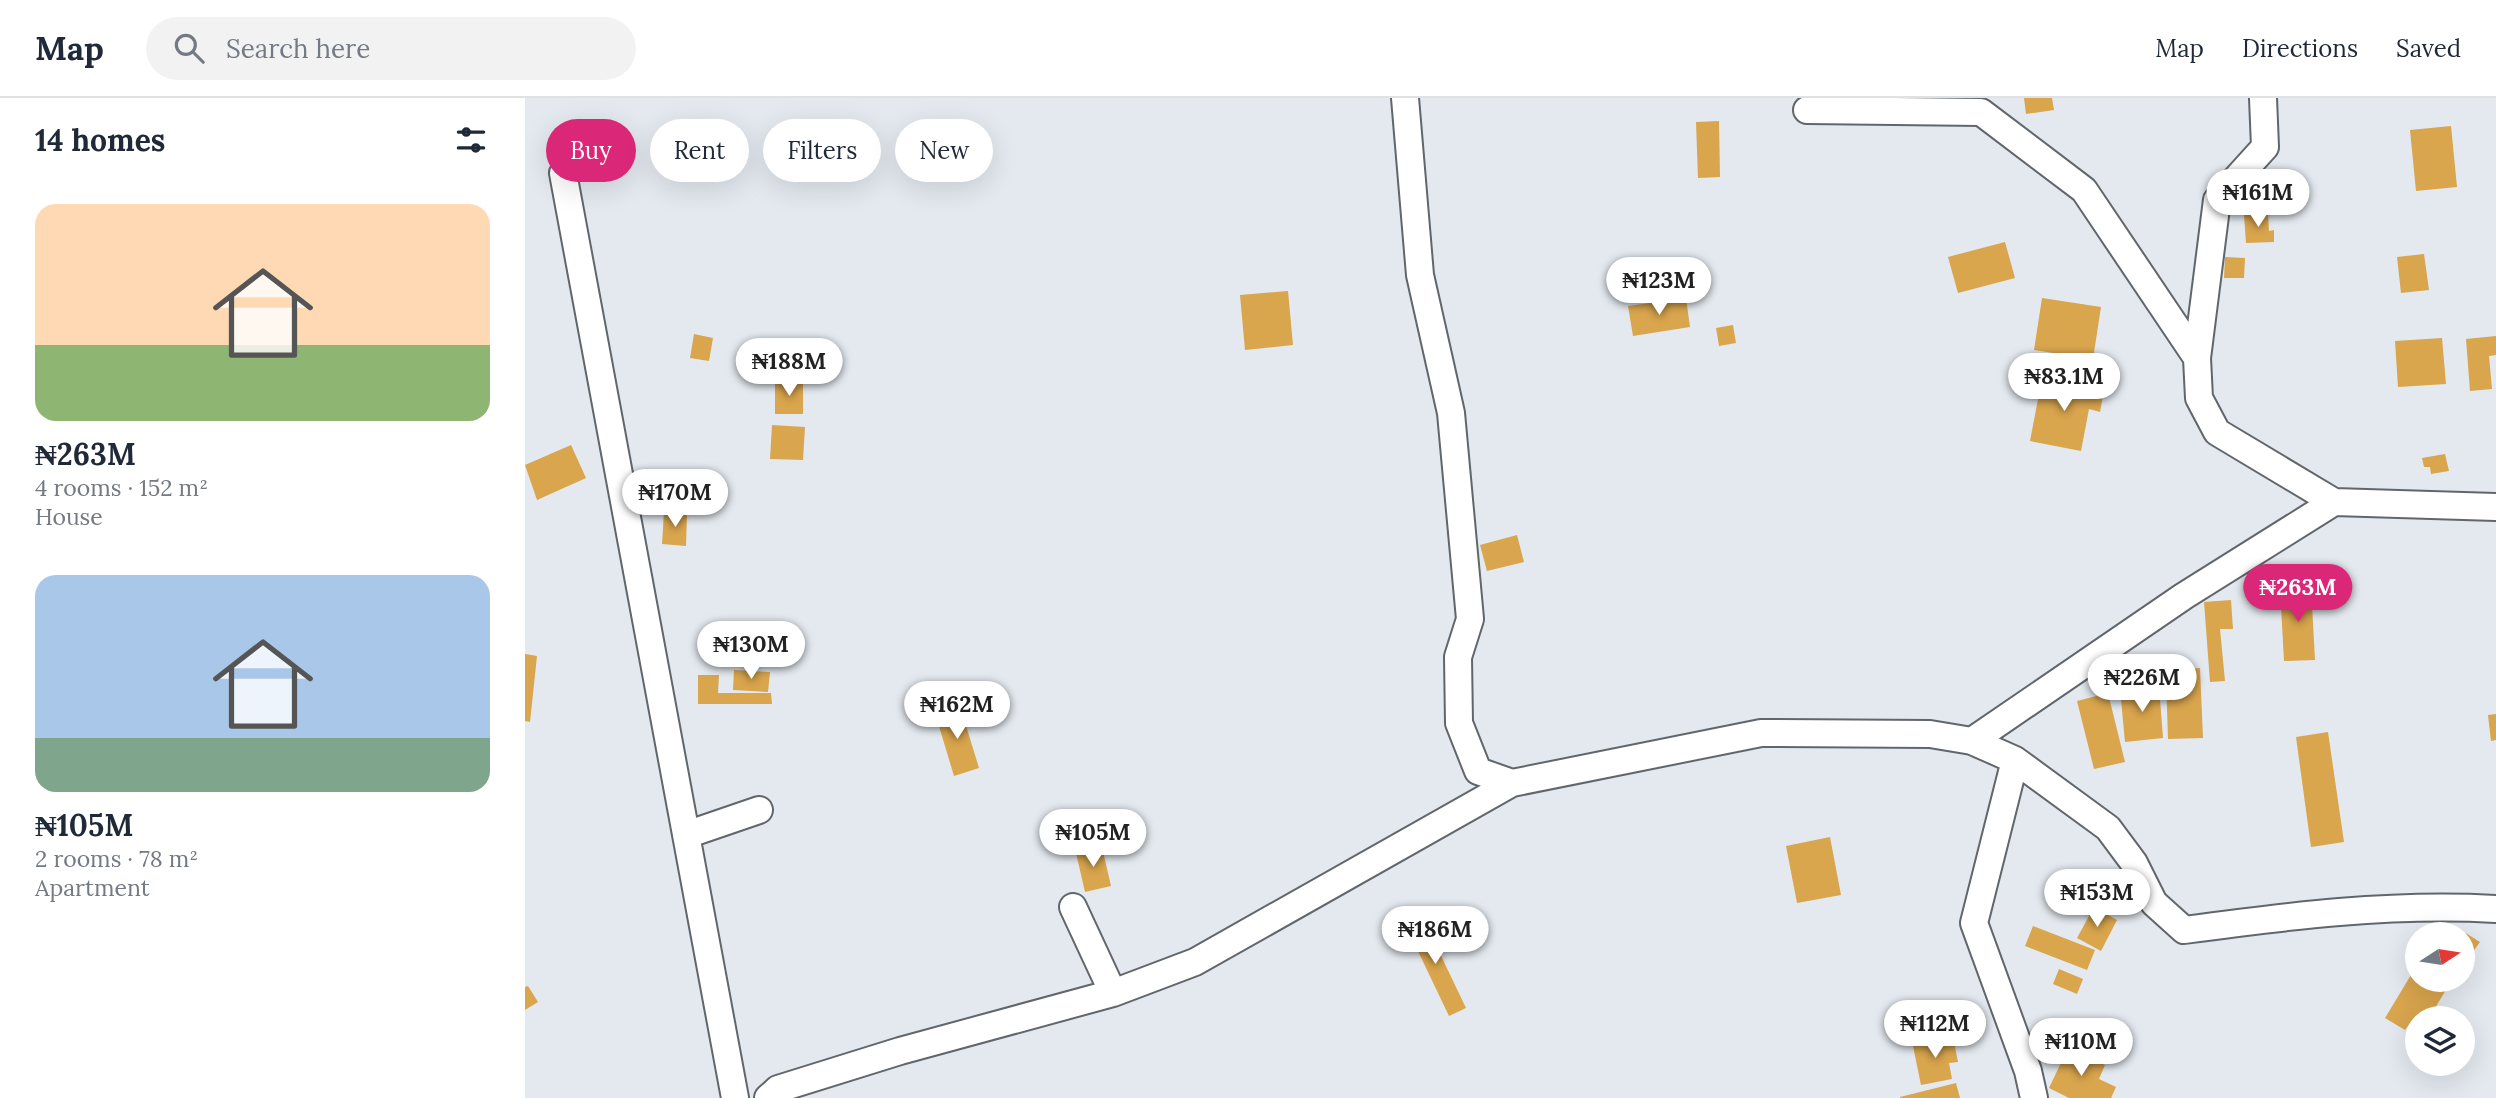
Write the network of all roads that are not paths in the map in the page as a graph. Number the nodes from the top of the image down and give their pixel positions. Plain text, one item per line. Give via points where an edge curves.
1 (1405, 98) edge
2 (2263, 98) edge
3 (1807, 110) dead end
4 (565, 182) edge
5 (2197, 358) junction
6 (2334, 502) junction
7 (2496, 507) edge
8 (1972, 741) junction
9 (2014, 760) junction
10 (1512, 783) junction
11 (759, 810) dead end
12 (686, 835) junction
13 (1073, 907) dead end
14 (2496, 909) edge
15 (1114, 993) junction
16 (735, 1098) edge
17 (768, 1098) edge
18 (2034, 1098) edge

1 - 10 street via 1420,275 1451,413 1470,619 1458,657 1459,723 1478,771
2 - 5 street via 2265,147 2217,200
3 - 5 street via 1981,112 2084,190
4 - 12 street
5 - 6 street via 2199,398 2217,432
6 - 7 street
6 - 8 street via 2184,596
8 - 9 street
8 - 10 street via 1930,734 1761,733
9 - 14 street via 2108,828 2134,863 2154,903 2184,930 2426,905
9 - 18 street via 1974,923
10 - 15 street via 1195,962
11 - 12 street
12 - 16 street
13 - 15 street
15 - 17 street via 900,1051 778,1089

